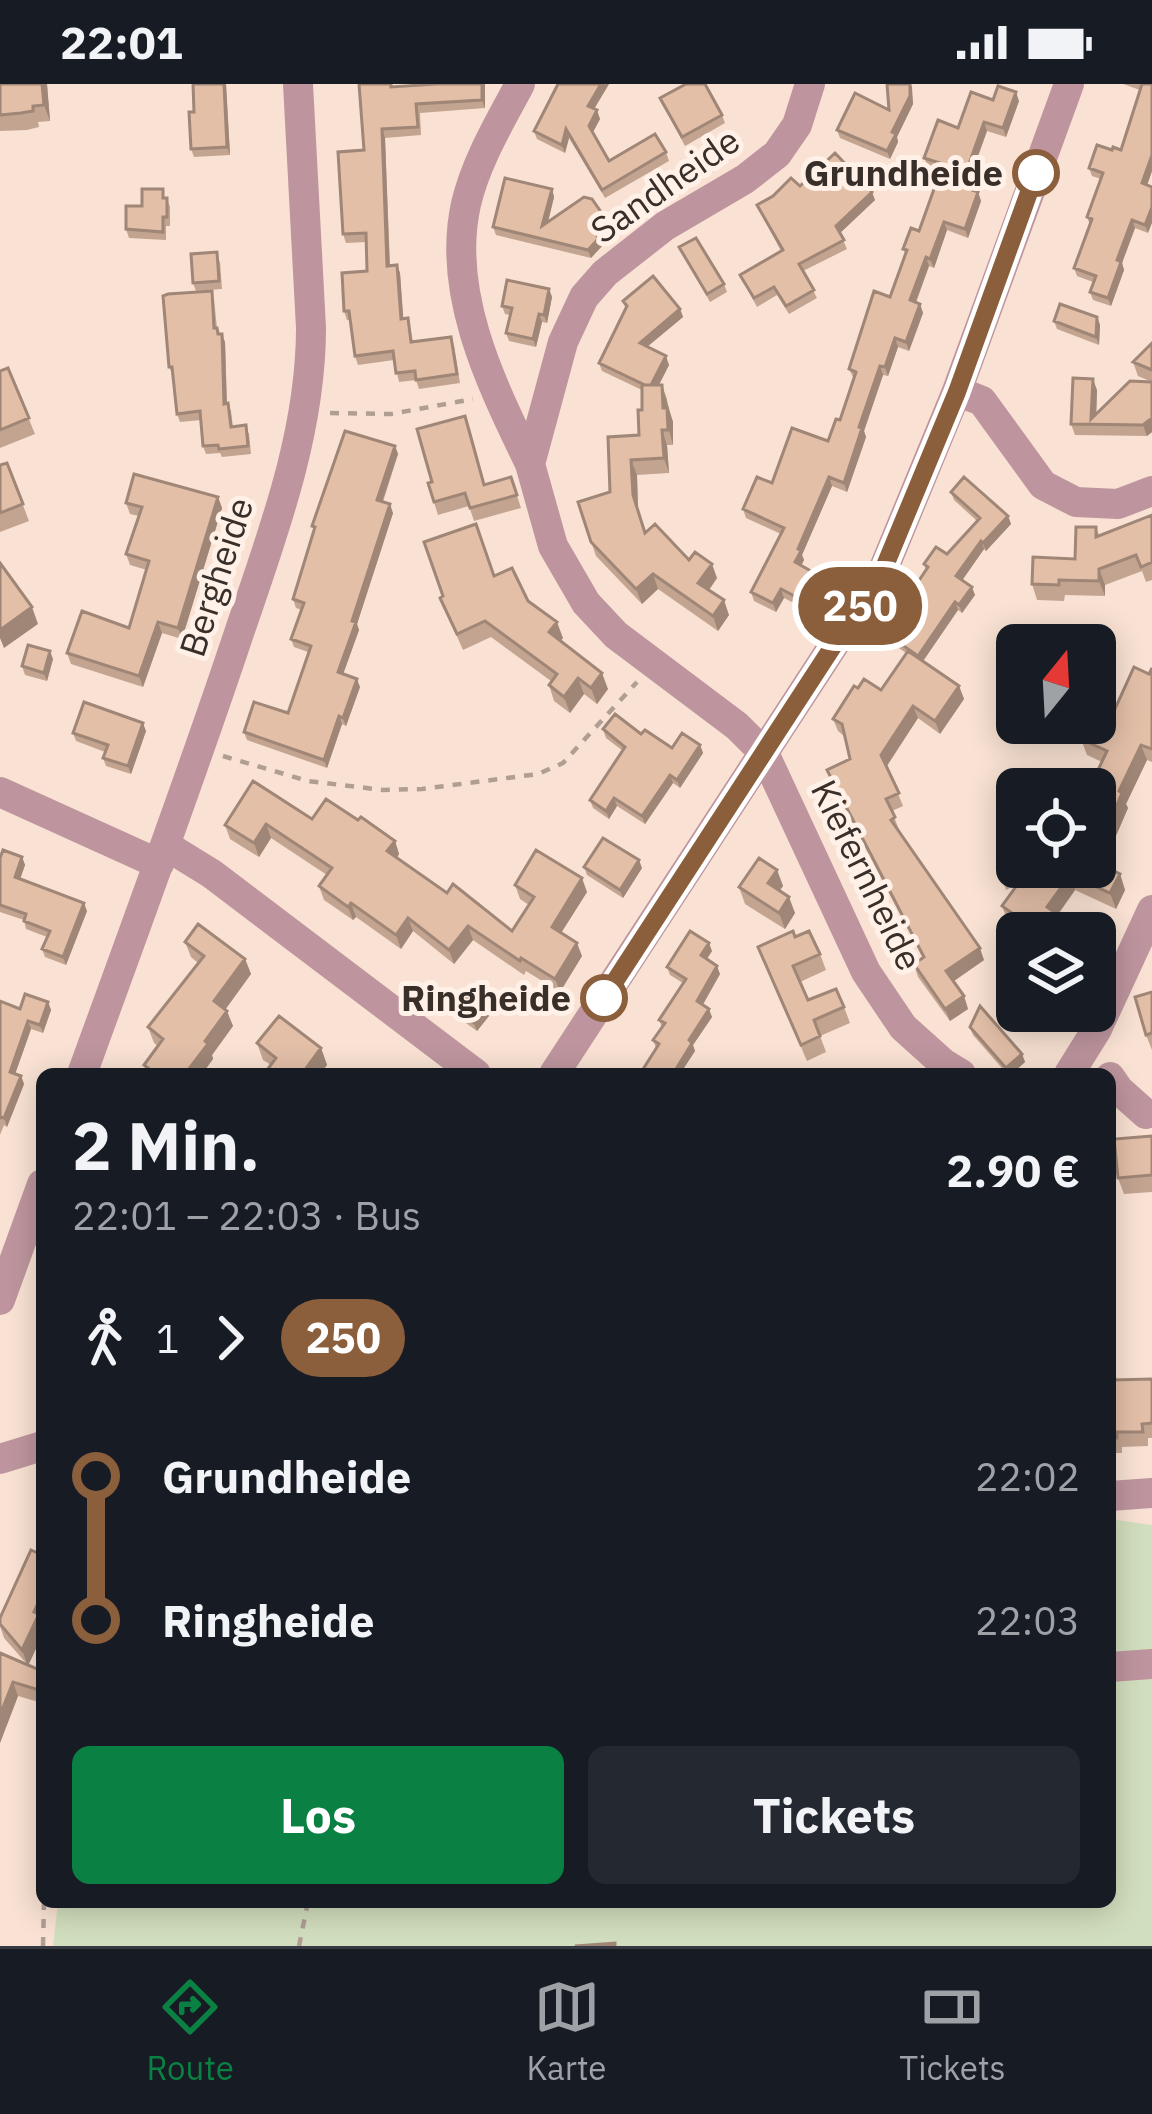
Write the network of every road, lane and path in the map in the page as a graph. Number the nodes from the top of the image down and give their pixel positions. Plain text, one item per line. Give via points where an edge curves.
1 (298, 84) edge
2 (520, 84) edge
3 (810, 84) edge
4 (1070, 84) edge
5 (957, 392) junction
6 (496, 394) junction
7 (306, 409) junction
8 (530, 464) junction
9 (1152, 490) edge
10 (653, 663) junction
11 (201, 748) junction
12 (764, 753) junction
13 (0, 792) edge
14 (162, 855) junction
15 (1152, 910) edge
16 (1116, 988) edge
17 (1095, 1032) edge
18 (1097, 1032) edge
19 (84, 1068) edge
20 (468, 1068) edge
21 (558, 1068) edge
22 (952, 1068) edge
23 (1074, 1068) edge
24 (1105, 1068) edge
25 (1116, 1086) edge
26 (1149, 1113) edge
27 (1116, 1114) edge
28 (36, 1201) edge
29 (0, 1300) edge
30 (36, 1448) edge
31 (0, 1460) edge
32 (1152, 1493) edge
33 (1116, 1496) edge
34 (1152, 1664) edge
35 (1116, 1667) edge
36 (44, 1908) edge
37 (307, 1908) edge
38 (43, 1946) edge
39 (299, 1946) edge

1 - 7 street, Bergheide via 311,328
2 - 6 street via 472,181 462,231 466,297
3 - 8 street, Sandheide via 777,154 665,226 584,298 563,342
4 - 5 street
5 - 9 street via 982,400 1043,485 1076,502 1118,504
5 - 12 street via 884,568
6 - 7 path via 391,414
6 - 8 street
7 - 11 street, Bergheide
8 - 10 street, Sandheide via 573,584 601,621
10 - 11 path via 573,754 538,774 383,790 294,778
10 - 12 street, Sandheide
11 - 14 street, Bergheide
12 - 21 street
12 - 22 street, Kiefernheide via 866,972 903,1027
13 - 14 street
14 - 19 street, Bergheide
14 - 20 street via 212,874
15 - 16 street
17 - 23 street
18 - 24 street
25 - 26 street
26 - 27 street
28 - 29 street
30 - 31 street
32 - 33 street
34 - 35 street
36 - 38 path
37 - 39 path

